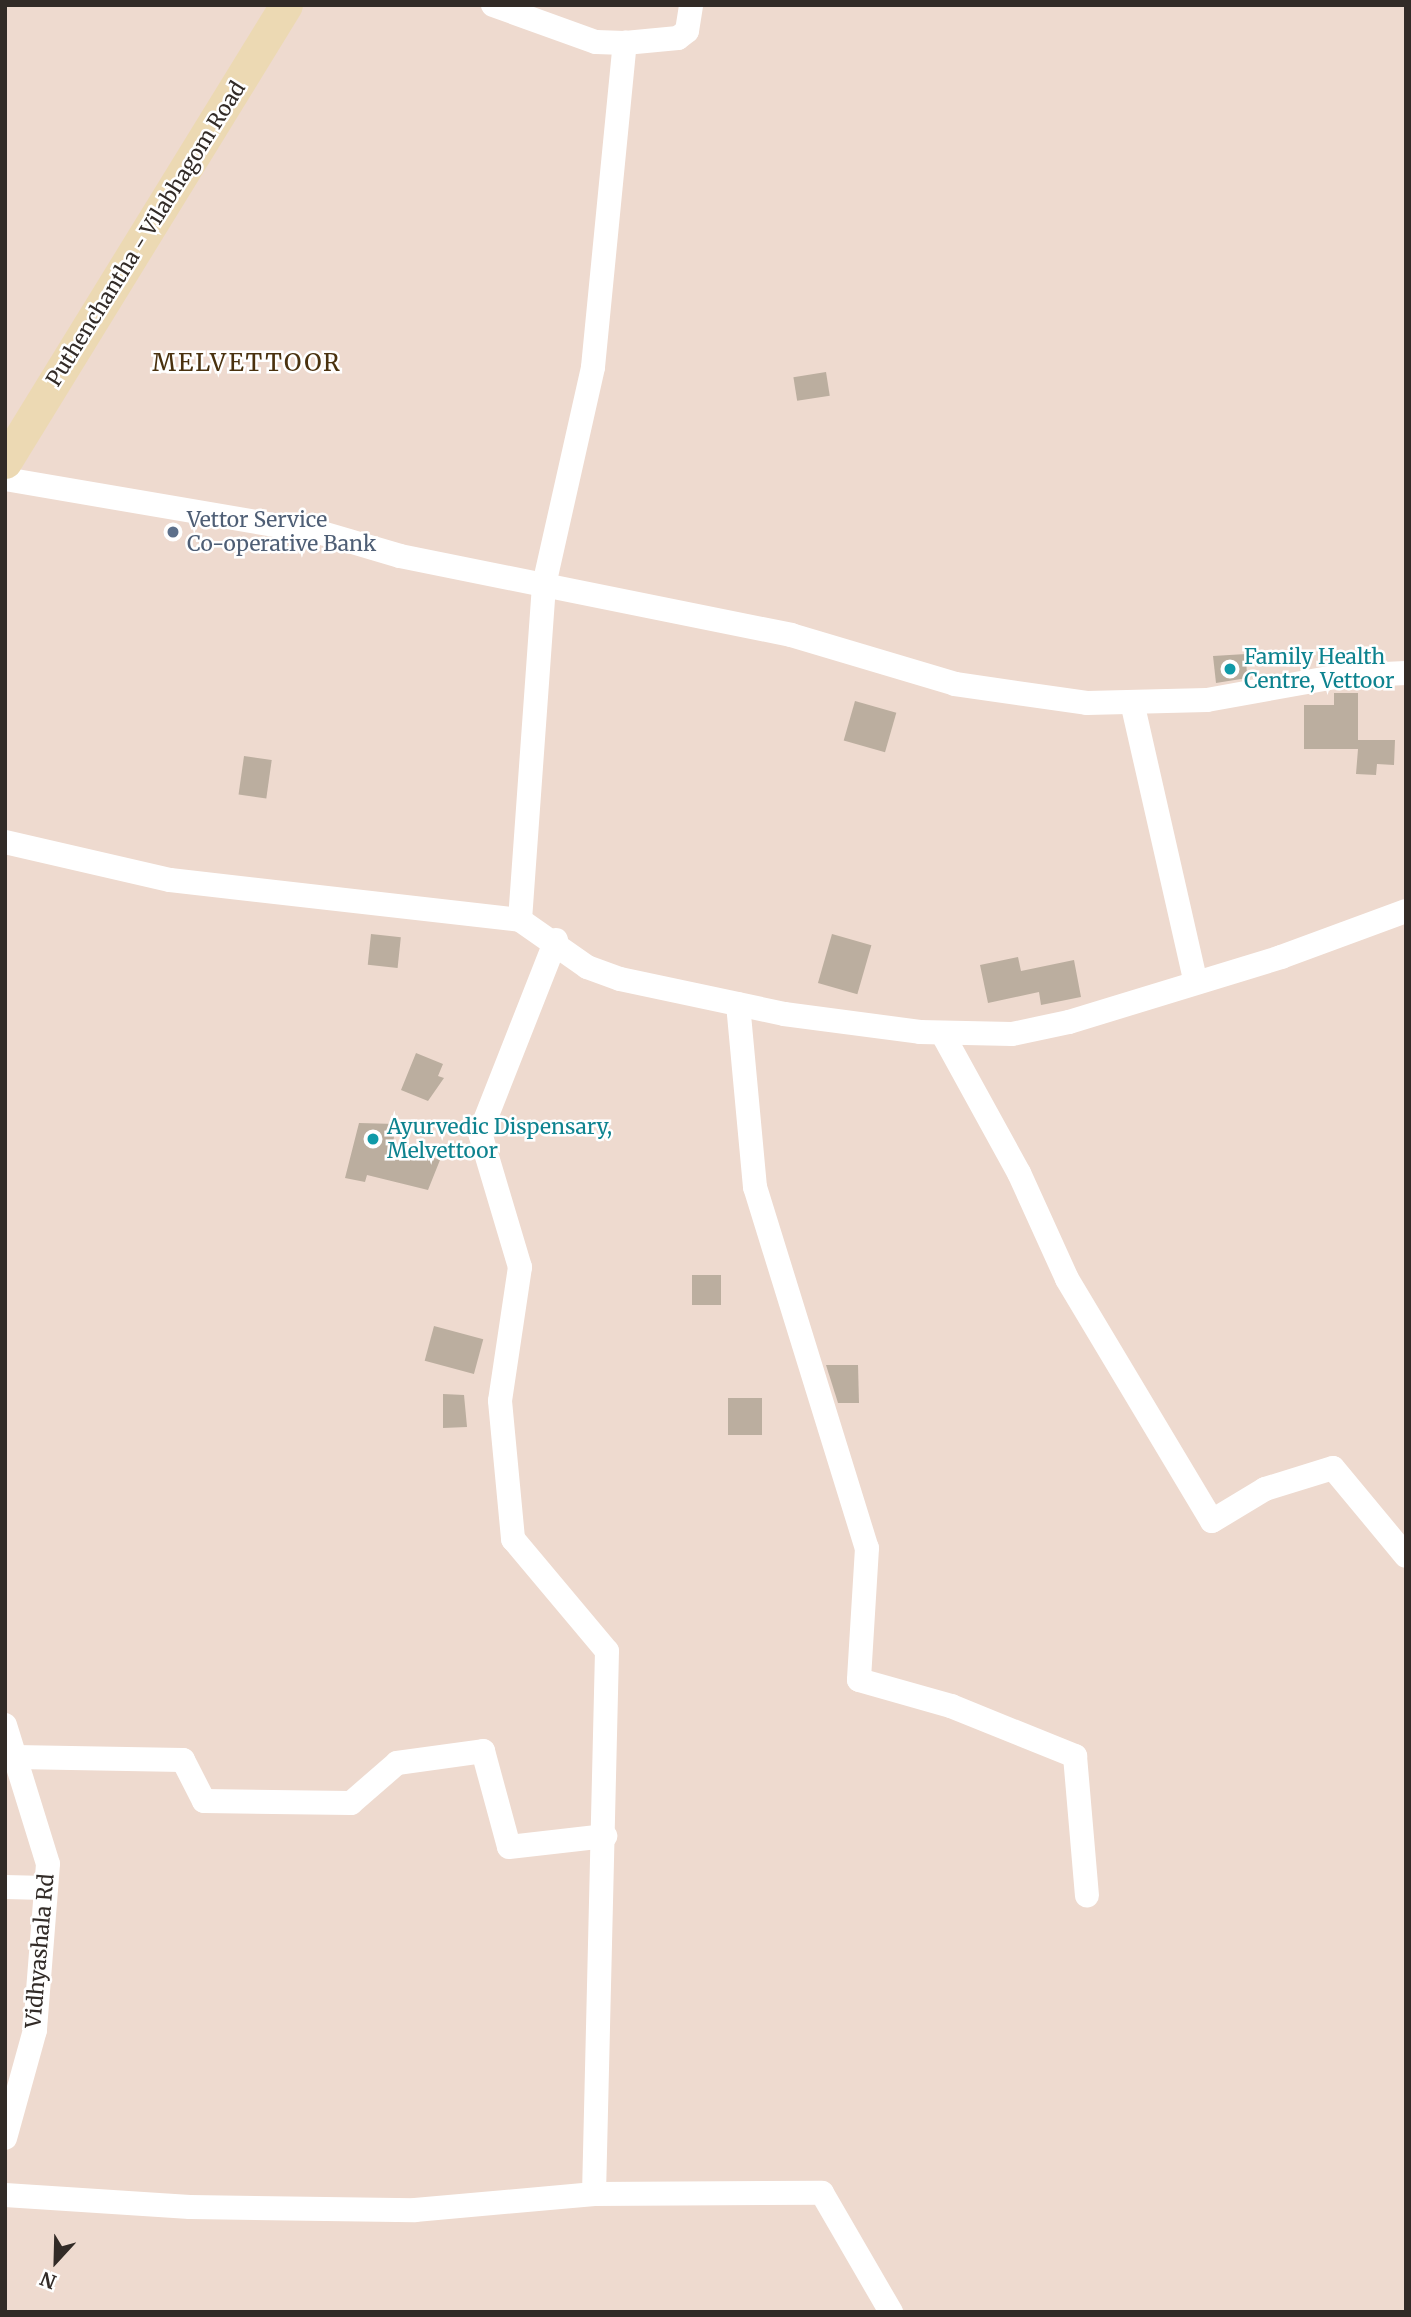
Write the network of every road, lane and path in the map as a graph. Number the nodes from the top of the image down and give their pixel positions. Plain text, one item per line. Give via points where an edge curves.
1 (286, 5) edge
2 (493, 5) edge
3 (691, 5) edge
4 (625, 43) junction
5 (5, 462) edge
6 (5, 479) edge
7 (544, 585) junction
8 (1406, 673) edge
9 (1132, 702) junction
10 (5, 842) edge
11 (1406, 911) edge
12 (520, 920) junction
13 (556, 940) junction
14 (1195, 979) junction
15 (738, 1004) junction
16 (942, 1034) junction
17 (1406, 1556) edge
18 (5, 1725) edge
19 (15, 1756) junction
20 (606, 1836) junction
21 (5, 1886) edge
22 (46, 1888) junction
23 (1087, 1895) dead end
24 (5, 2138) edge
25 (594, 2194) junction
26 (5, 2195) edge
27 (891, 2312) edge

1 - 5 main road, Puthenchantha - Vilabhagom Road
2 - 4 street via 596,42
3 - 4 street via 687,31 678,38
4 - 7 street via 593,367
6 - 7 street via 322,533
7 - 9 street via 790,635 955,684 1087,703
7 - 12 street
8 - 9 street via 1341,676 1207,700
9 - 14 street
10 - 12 street via 170,880
11 - 14 street via 1282,957
12 - 13 street
13 - 15 street via 598,971
13 - 20 street via 480,1133 520,1267 500,1401 513,1539 607,1651
14 - 16 street via 1160,997 1012,1034
15 - 16 street
15 - 23 street via 755,1187 867,1548 859,1680 951,1706 1075,1756
16 - 17 street via 1019,1173 1066,1279 1212,1521 1265,1489 1333,1468
18 - 19 street, Vidhyashala Rd
19 - 20 street via 183,1760 204,1801 351,1803 397,1763 483,1751 509,1847
19 - 22 street, Vidhyashala Rd via 48,1864
20 - 25 street
21 - 22 street
22 - 24 street, Vidhyashala Rd via 35,2030
25 - 26 street via 415,2210 190,2207
25 - 27 street via 822,2193

